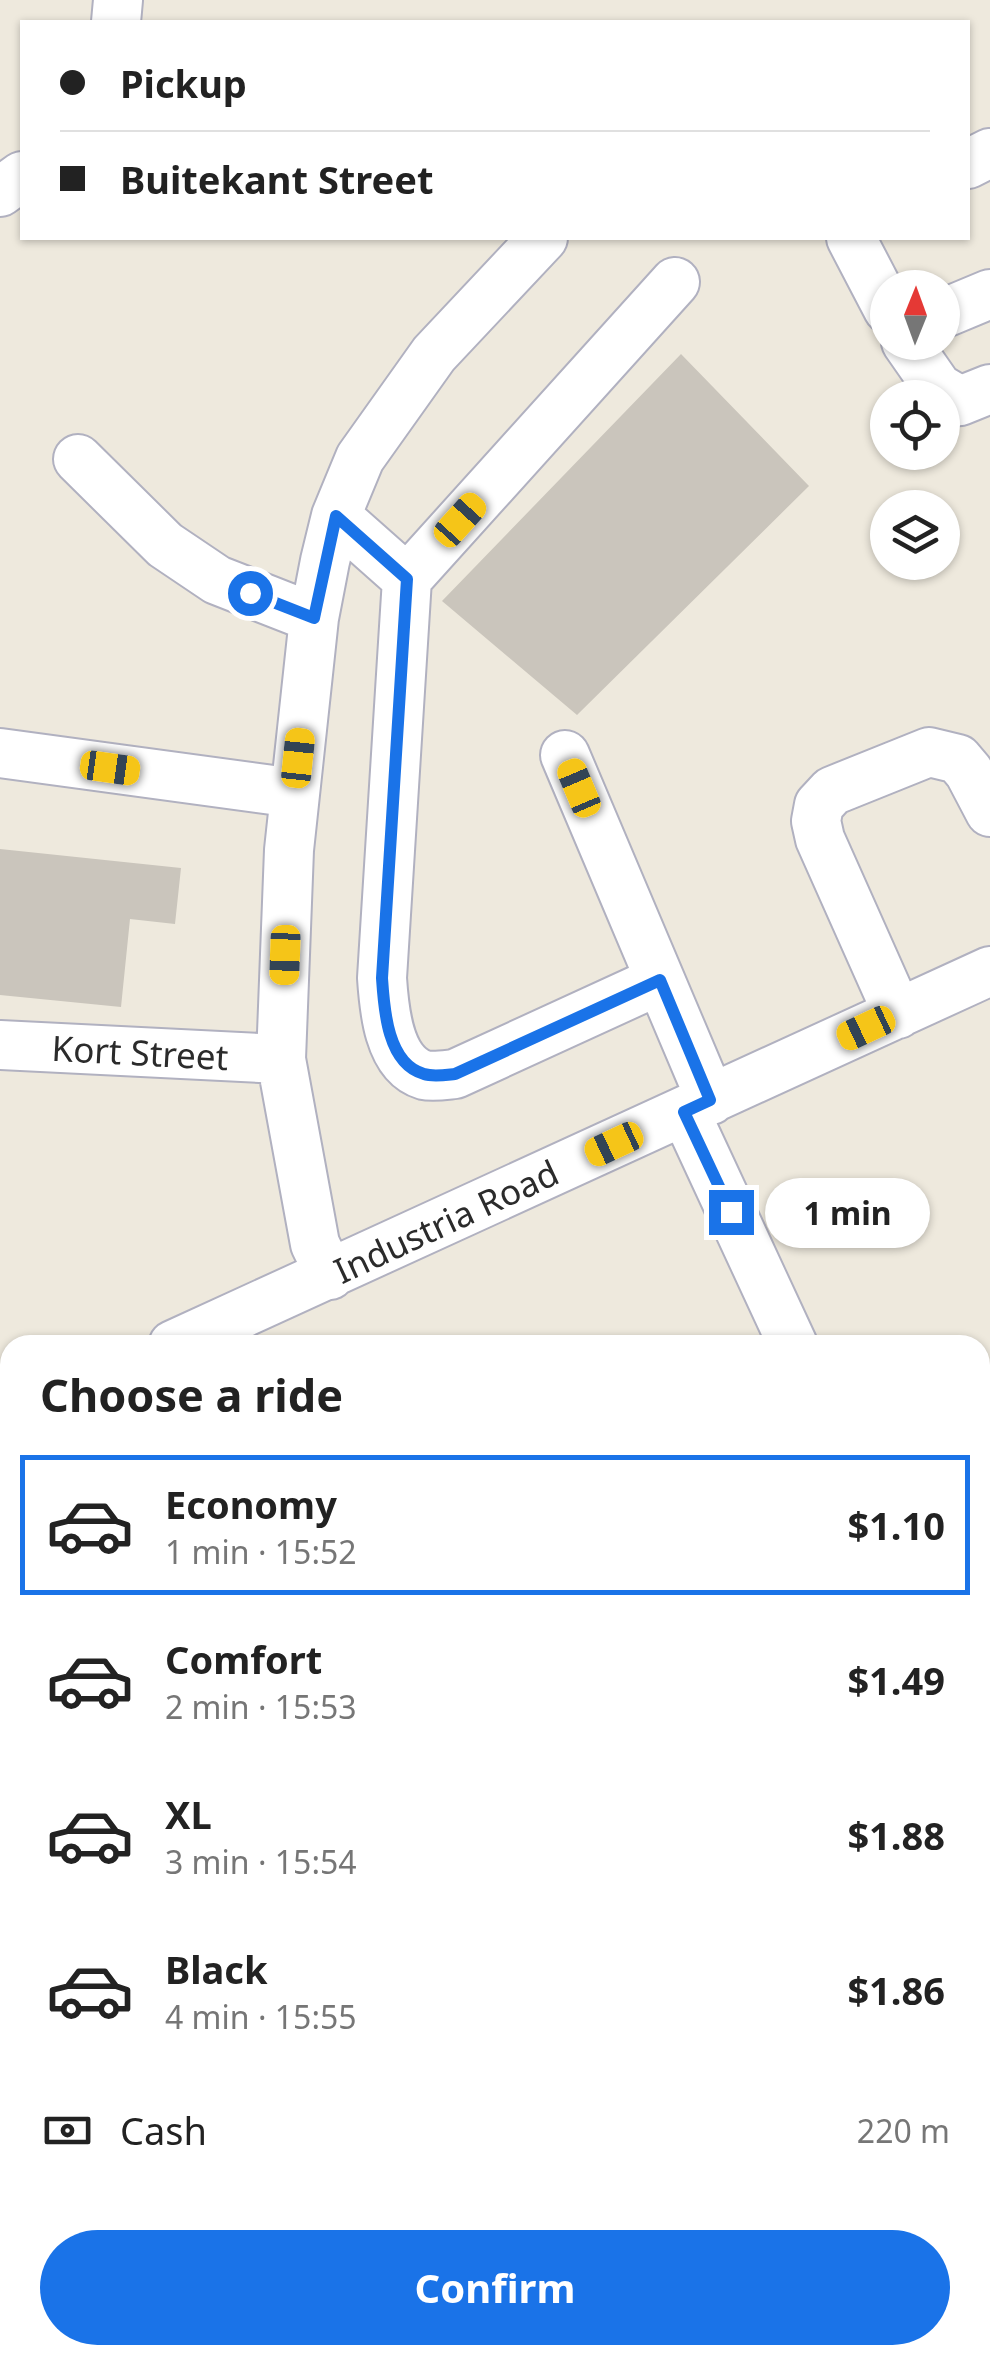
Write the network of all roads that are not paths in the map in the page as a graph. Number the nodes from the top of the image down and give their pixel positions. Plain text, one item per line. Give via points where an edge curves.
1 (541, 240) edge
2 (852, 240) edge
3 (870, 274) edge
4 (675, 282) dead end
5 (990, 294) edge
6 (960, 306) edge
7 (919, 360) edge
8 (990, 389) edge
9 (78, 459) dead end
10 (336, 516) junction
11 (407, 579) junction
12 (314, 618) junction
13 (0, 753) edge
14 (566, 755) dead end
15 (295, 793) junction
16 (990, 812) edge
17 (990, 971) edge
18 (660, 980) junction
19 (898, 1014) junction
20 (0, 1045) edge
21 (281, 1059) junction
22 (698, 1106) junction
23 (330, 1275) junction
24 (196, 1335) edge
25 (789, 1335) edge

1 - 10 street via 434,354 360,458
2 - 3 street
4 - 11 street
5 - 6 street
7 - 8 street via 938,388 960,401
9 - 12 street via 165,546 218,580
10 - 11 street
10 - 12 street
11 - 18 street via 382,978 393,1040 410,1068 427,1076 455,1074
12 - 15 street
13 - 15 street
14 - 18 street
15 - 21 street
16 - 19 street via 958,759 929,752 832,791 819,805 820,839
17 - 19 street, Industria Road
18 - 22 street
19 - 22 street, Industria Road
20 - 21 street, Kort Street
21 - 23 street via 315,1244
22 - 23 street, Industria Road
22 - 25 street
23 - 24 street, Industria Road

